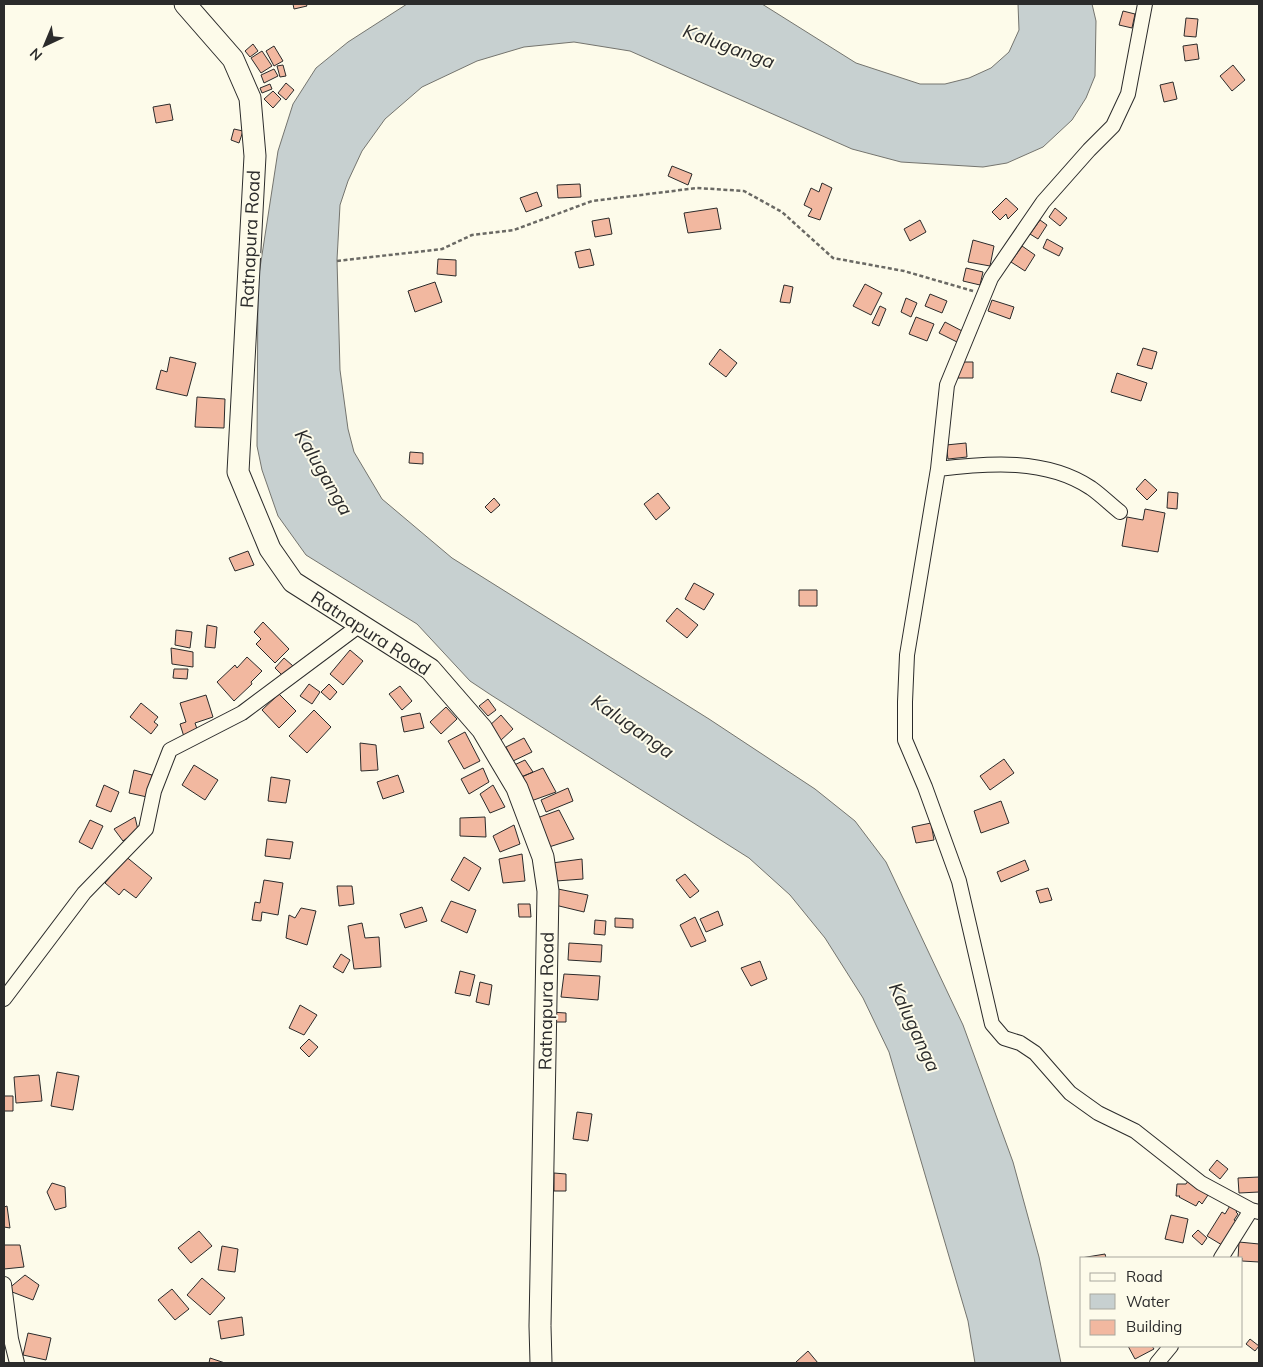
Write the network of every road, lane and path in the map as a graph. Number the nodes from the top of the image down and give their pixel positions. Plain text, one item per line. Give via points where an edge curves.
1 (185, 4) edge
2 (1145, 4) edge
3 (337, 260) dead end
4 (984, 295) junction
5 (938, 469) junction
6 (1120, 512) dead end
7 (360, 624) junction
8 (4, 999) edge
9 (1255, 1211) edge
10 (1222, 1257) edge
11 (4, 1284) edge
12 (1170, 1347) edge
13 (17, 1363) edge
14 (541, 1363) edge
15 (1157, 1363) edge

1 - 7 highway, Ratnapura Road via 233,59 250,98 255,156 238,472 270,549 293,582
2 - 4 street via 1128,94 1113,126 1043,202 991,278
3 - 4 path via 442,249 472,235 514,230 592,201 697,188 744,191 782,212 833,258 904,271
4 - 5 street via 947,385
5 - 6 street via 1022,465 1060,472 1090,488
5 - 9 street via 907,655 905,740 959,881 992,1024 1004,1038 1035,1053 1070,1093 1098,1113 1135,1131 1201,1183
7 - 8 street via 242,713 170,750 154,791 146,829 84,894
7 - 14 highway, Ratnapura Road via 430,669 482,729 516,788 543,857 548,891
9 - 10 street
11 - 13 street
12 - 15 street

